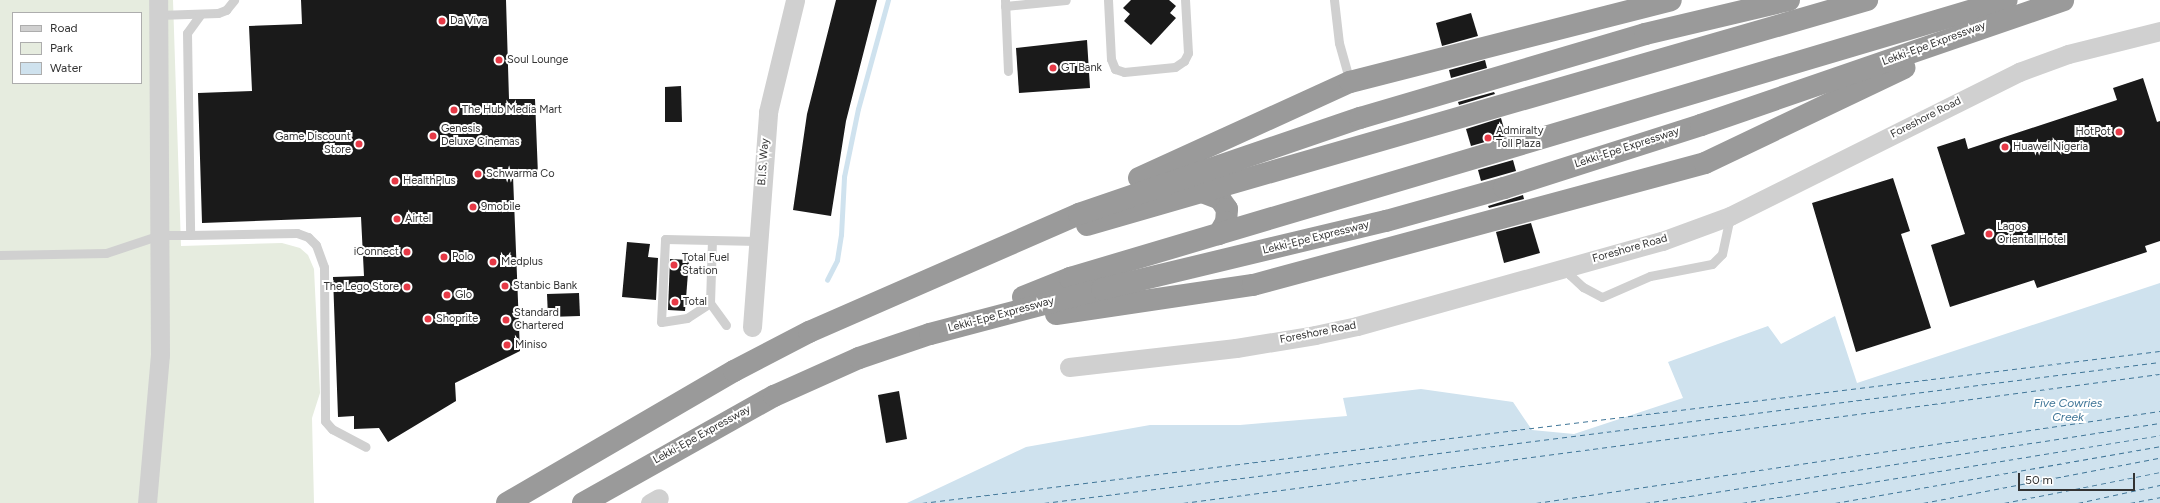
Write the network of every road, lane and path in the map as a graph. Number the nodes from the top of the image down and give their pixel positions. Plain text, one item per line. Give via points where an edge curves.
1 (234, 0) edge
2 (795, 0) edge
3 (1066, 0) edge
4 (1108, 0) edge
5 (1185, 0) edge
6 (1334, 0) edge
7 (1671, 0) edge
8 (1789, 0) edge
9 (1867, 0) edge
10 (2063, 0) edge
11 (1005, 3) edge
12 (2010, 7) edge
13 (158, 8) edge
14 (200, 15) junction
15 (2160, 31) edge
16 (1008, 71) dead end
17 (1350, 82) junction
18 (1202, 192) junction
19 (1730, 216) junction
20 (190, 234) junction
21 (1219, 234) junction
22 (160, 235) junction
23 (712, 240) junction
24 (758, 241) junction
25 (0, 255) edge
26 (980, 256) junction
27 (1566, 267) junction
28 (710, 303) junction
29 (726, 325) dead end
30 (752, 327) dead end
31 (930, 334) junction
32 (1069, 368) dead end
33 (366, 447) dead end
34 (147, 503) edge
35 (506, 503) edge
36 (583, 503) edge

1 - 14 lane via 222,12
2 - 24 street, B.I.S. Way via 768,112
3 - 11 lane
4 - 5 lane via 1111,59 1115,69 1124,72 1175,67 1184,61 1188,52
6 - 17 lane via 1339,43
7 - 17 highway
8 - 26 highway via 1645,34 1360,118 1209,167 1079,214
9 - 18 highway
10 - 12 highway, Lekki-Epe Expressway
11 - 16 lane
12 - 21 highway
12 - 31 highway, Lekki-Epe Expressway via 1715,120 1504,188 1386,221 1102,288
12 - 31 highway via 1705,163 1253,285
13 - 14 lane
13 - 22 street
14 - 20 lane via 187,33
15 - 19 street, Foreshore Road via 2068,54 2019,72
17 - 26 highway via 1009,239
18 - 21 highway via 1220,199 1227,209 1226,222
18 - 26 highway
19 - 27 street, Foreshore Road via 1662,240
19 - 27 lane via 1722,254 1712,264 1650,276 1602,297 1583,287 1570,275
20 - 22 lane
20 - 33 lane via 297,233 308,237 316,245 324,267 325,421 332,429
21 - 31 highway via 1070,278
22 - 25 lane via 106,253
22 - 34 street via 160,355
23 - 24 lane
23 - 28 lane
23 - 28 lane via 665,239 661,322 686,318
24 - 30 street, B.I.S. Way
26 - 35 highway via 809,332 734,371
27 - 32 street, Foreshore Road via 1357,326 1315,335 1236,348
28 - 29 lane
31 - 36 highway, Lekki-Epe Expressway via 859,358 774,396

